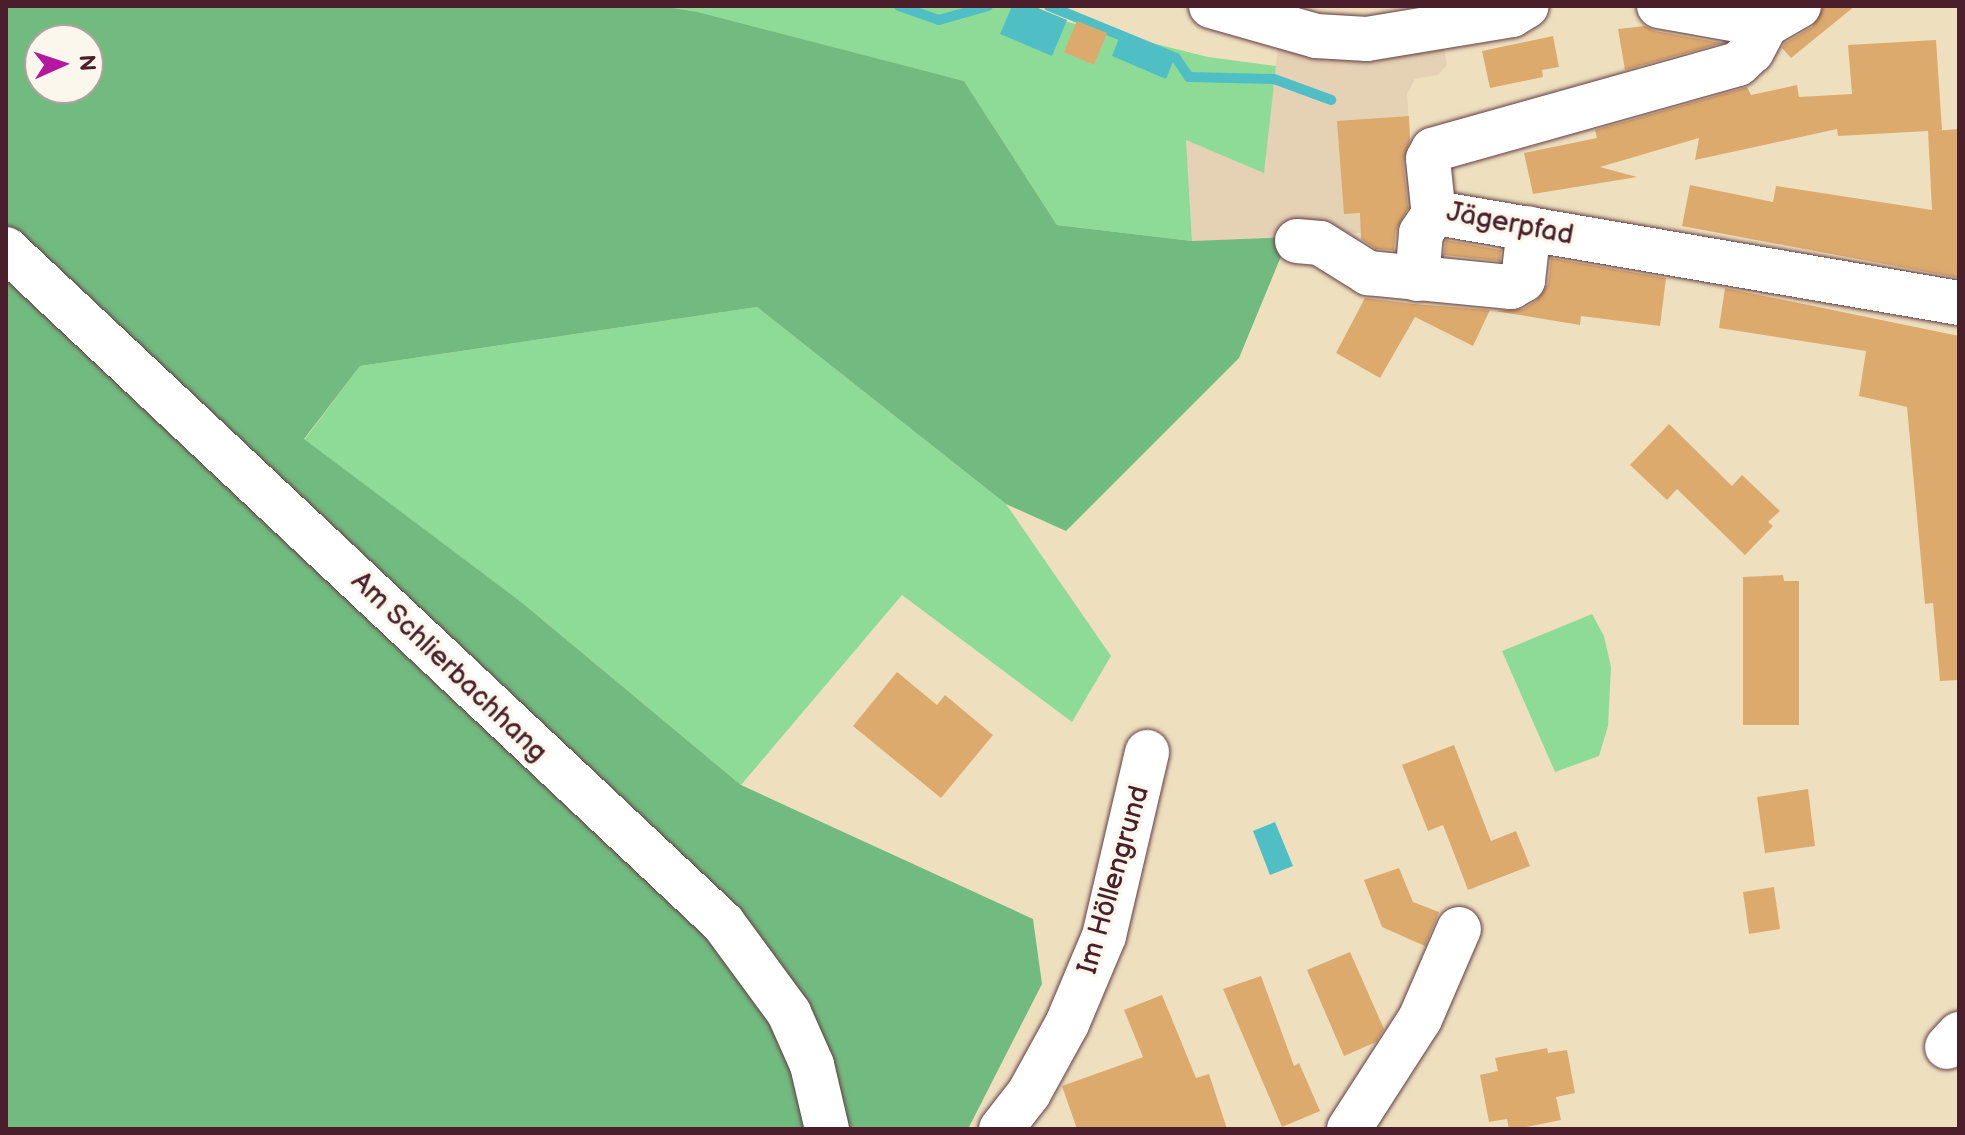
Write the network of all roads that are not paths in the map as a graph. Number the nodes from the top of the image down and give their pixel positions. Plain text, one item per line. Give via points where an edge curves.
1 (1211, 6) edge
2 (1527, 6) edge
3 (1659, 6) edge
4 (1782, 15) edge
5 (1436, 211) junction
6 (1529, 228) junction
7 (1297, 241) dead end
8 (6, 249) edge
9 (1417, 279) junction
10 (1959, 303) edge
11 (1154, 757) dead end
12 (1459, 929) dead end
13 (827, 1129) edge
14 (1001, 1129) edge
15 (1349, 1129) edge

1 - 2 street via 1316,36 1367,39 1512,15
3 - 4 street
4 - 5 street, Jägerpfad via 1738,64 1433,150 1428,159
5 - 6 street, Jägerpfad
5 - 9 street via 1421,233
6 - 9 street via 1523,280 1515,287
6 - 10 street, Jägerpfad
7 - 9 street via 1320,243 1368,273
8 - 13 street, Am Schlierbachhang via 723,923 789,1013 812,1065
11 - 14 street, Im Höllengrund via 1104,936 1067,1024 1029,1093
12 - 15 street via 1420,1019

